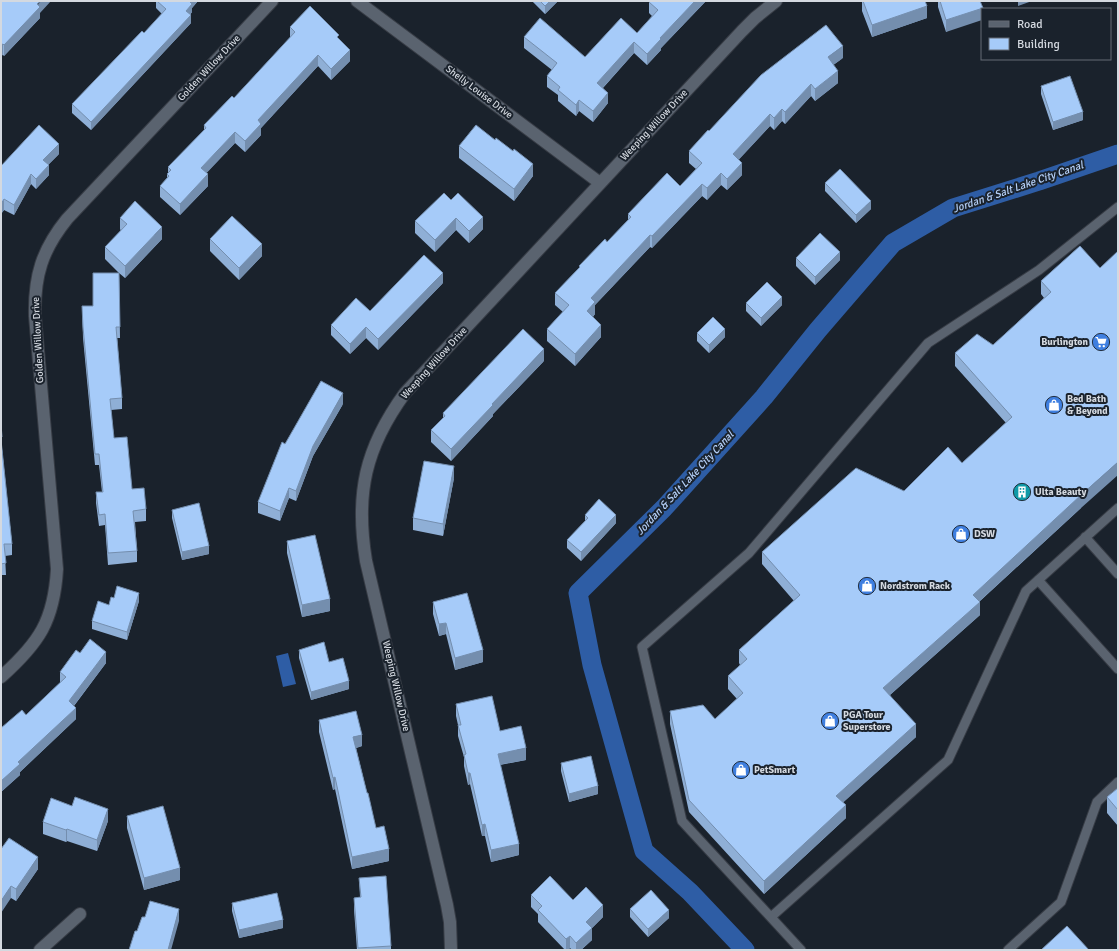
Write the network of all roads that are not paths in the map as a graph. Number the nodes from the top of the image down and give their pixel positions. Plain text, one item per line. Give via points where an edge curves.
1 (272, 1) edge
2 (357, 1) edge
3 (776, 1) edge
4 (600, 183) junction
5 (1118, 207) edge
6 (1118, 508) edge
7 (1085, 537) junction
8 (1118, 574) edge
9 (1038, 580) junction
10 (1118, 669) edge
11 (1, 677) edge
12 (1118, 782) edge
13 (80, 914) dead end
14 (771, 917) junction
15 (40, 950) edge
16 (451, 950) edge
17 (801, 950) edge
18 (1008, 950) edge

1 - 11 street, Golden Willow Drive via 67,219 47,248 36,281 34,298 57,569 56,586 47,621 38,637 28,651
2 - 4 street, Shelly Louise Drive
3 - 4 street, Weeping Willow Drive via 742,31
4 - 16 street, Weeping Willow Drive via 405,393 381,431 366,473 362,517 366,561 447,904
5 - 14 lane via 1039,270 928,343 749,553 642,647 682,822
6 - 7 lane
7 - 8 lane
7 - 9 lane
9 - 10 lane
9 - 14 lane via 1026,591 948,760
12 - 18 lane via 1097,802 1061,902
13 - 15 street
14 - 17 lane

